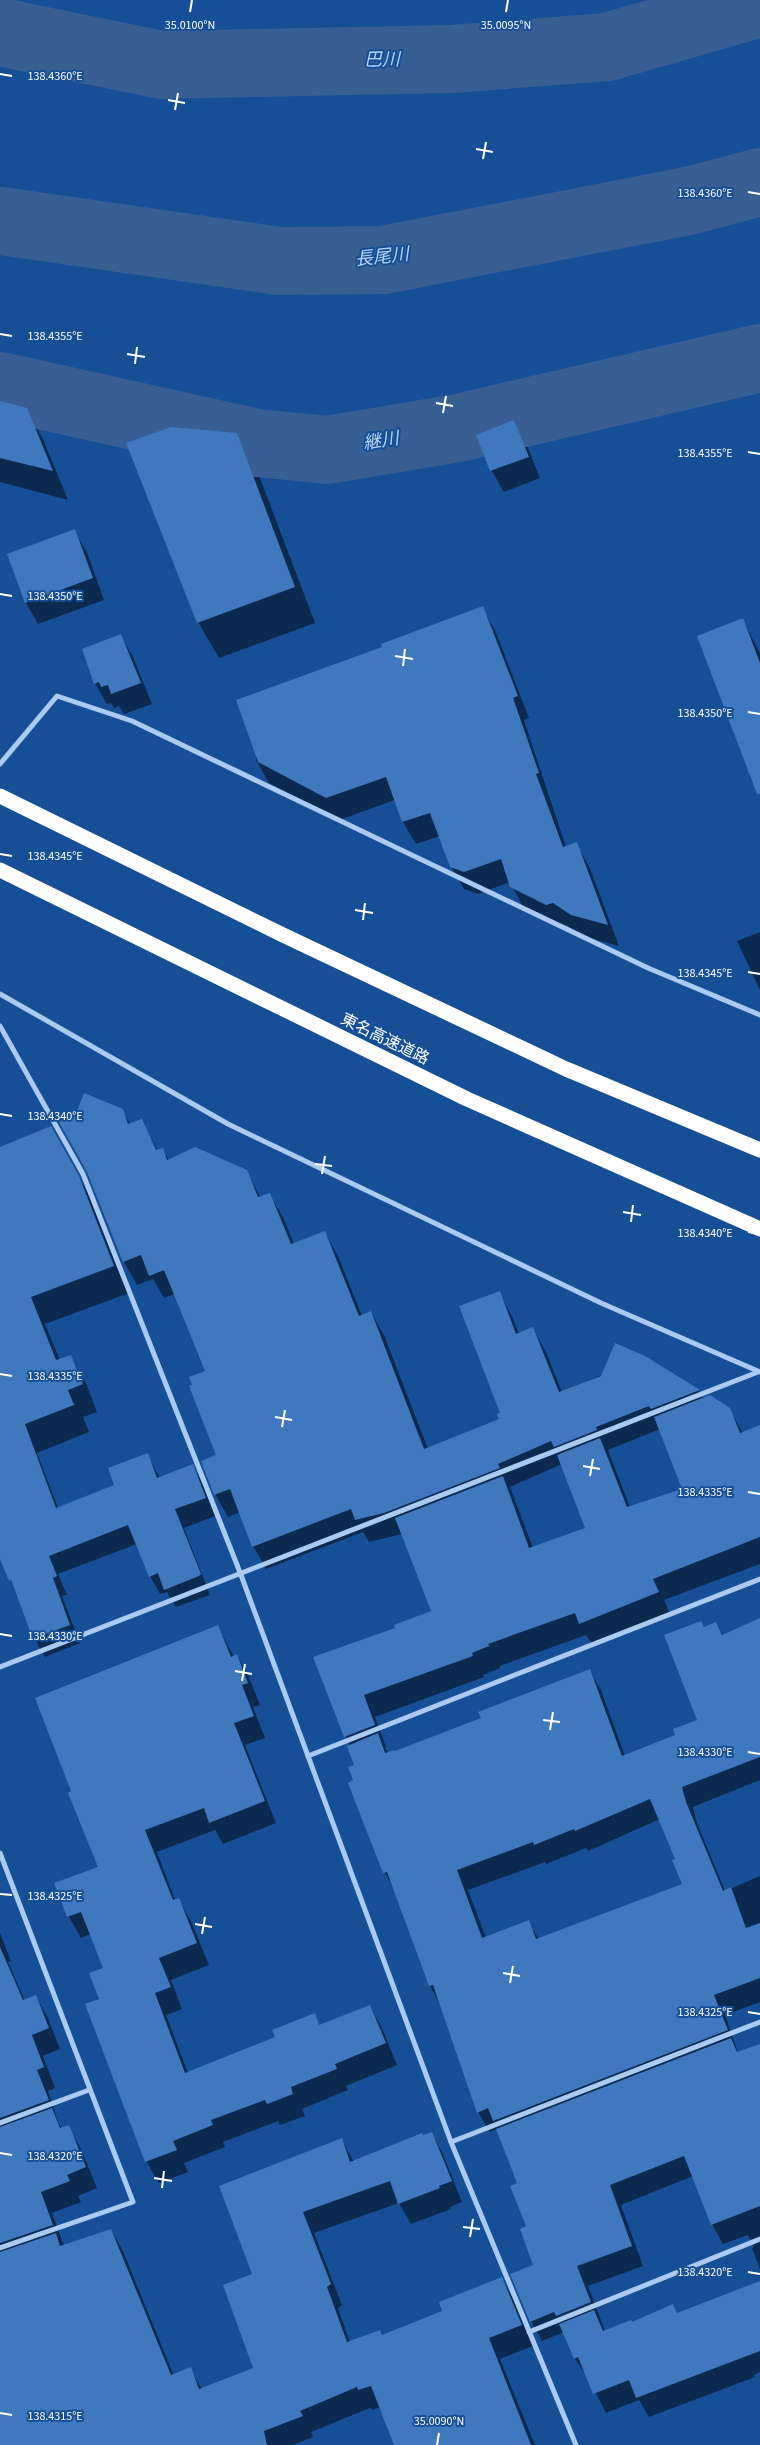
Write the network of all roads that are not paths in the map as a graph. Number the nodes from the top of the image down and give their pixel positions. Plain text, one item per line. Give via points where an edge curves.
1 (0, 764) edge
2 (0, 796) edge
3 (0, 870) edge
4 (0, 994) edge
5 (760, 1016) edge
6 (0, 1026) edge
7 (760, 1150) edge
8 (760, 1229) edge
9 (759, 1372) edge
10 (241, 1575) junction
11 (760, 1579) edge
12 (0, 1667) edge
13 (308, 1756) junction
14 (0, 1853) edge
15 (760, 2022) edge
16 (89, 2090) junction
17 (0, 2123) edge
18 (451, 2142) junction
19 (760, 2239) edge
20 (0, 2248) edge
21 (529, 2332) junction
22 (576, 2445) edge

1 - 5 street via 57,696 132,721 648,968
2 - 7 highway via 566,1069
3 - 8 highway, 東名高速道路 via 467,1099
4 - 9 street via 228,1124 601,1303
6 - 10 street via 83,1174
9 - 10 street
10 - 12 street
10 - 13 street
11 - 13 street
13 - 18 street
14 - 16 street
15 - 18 street
16 - 17 street
16 - 20 street via 133,2202
18 - 21 street
19 - 21 street
21 - 22 street

